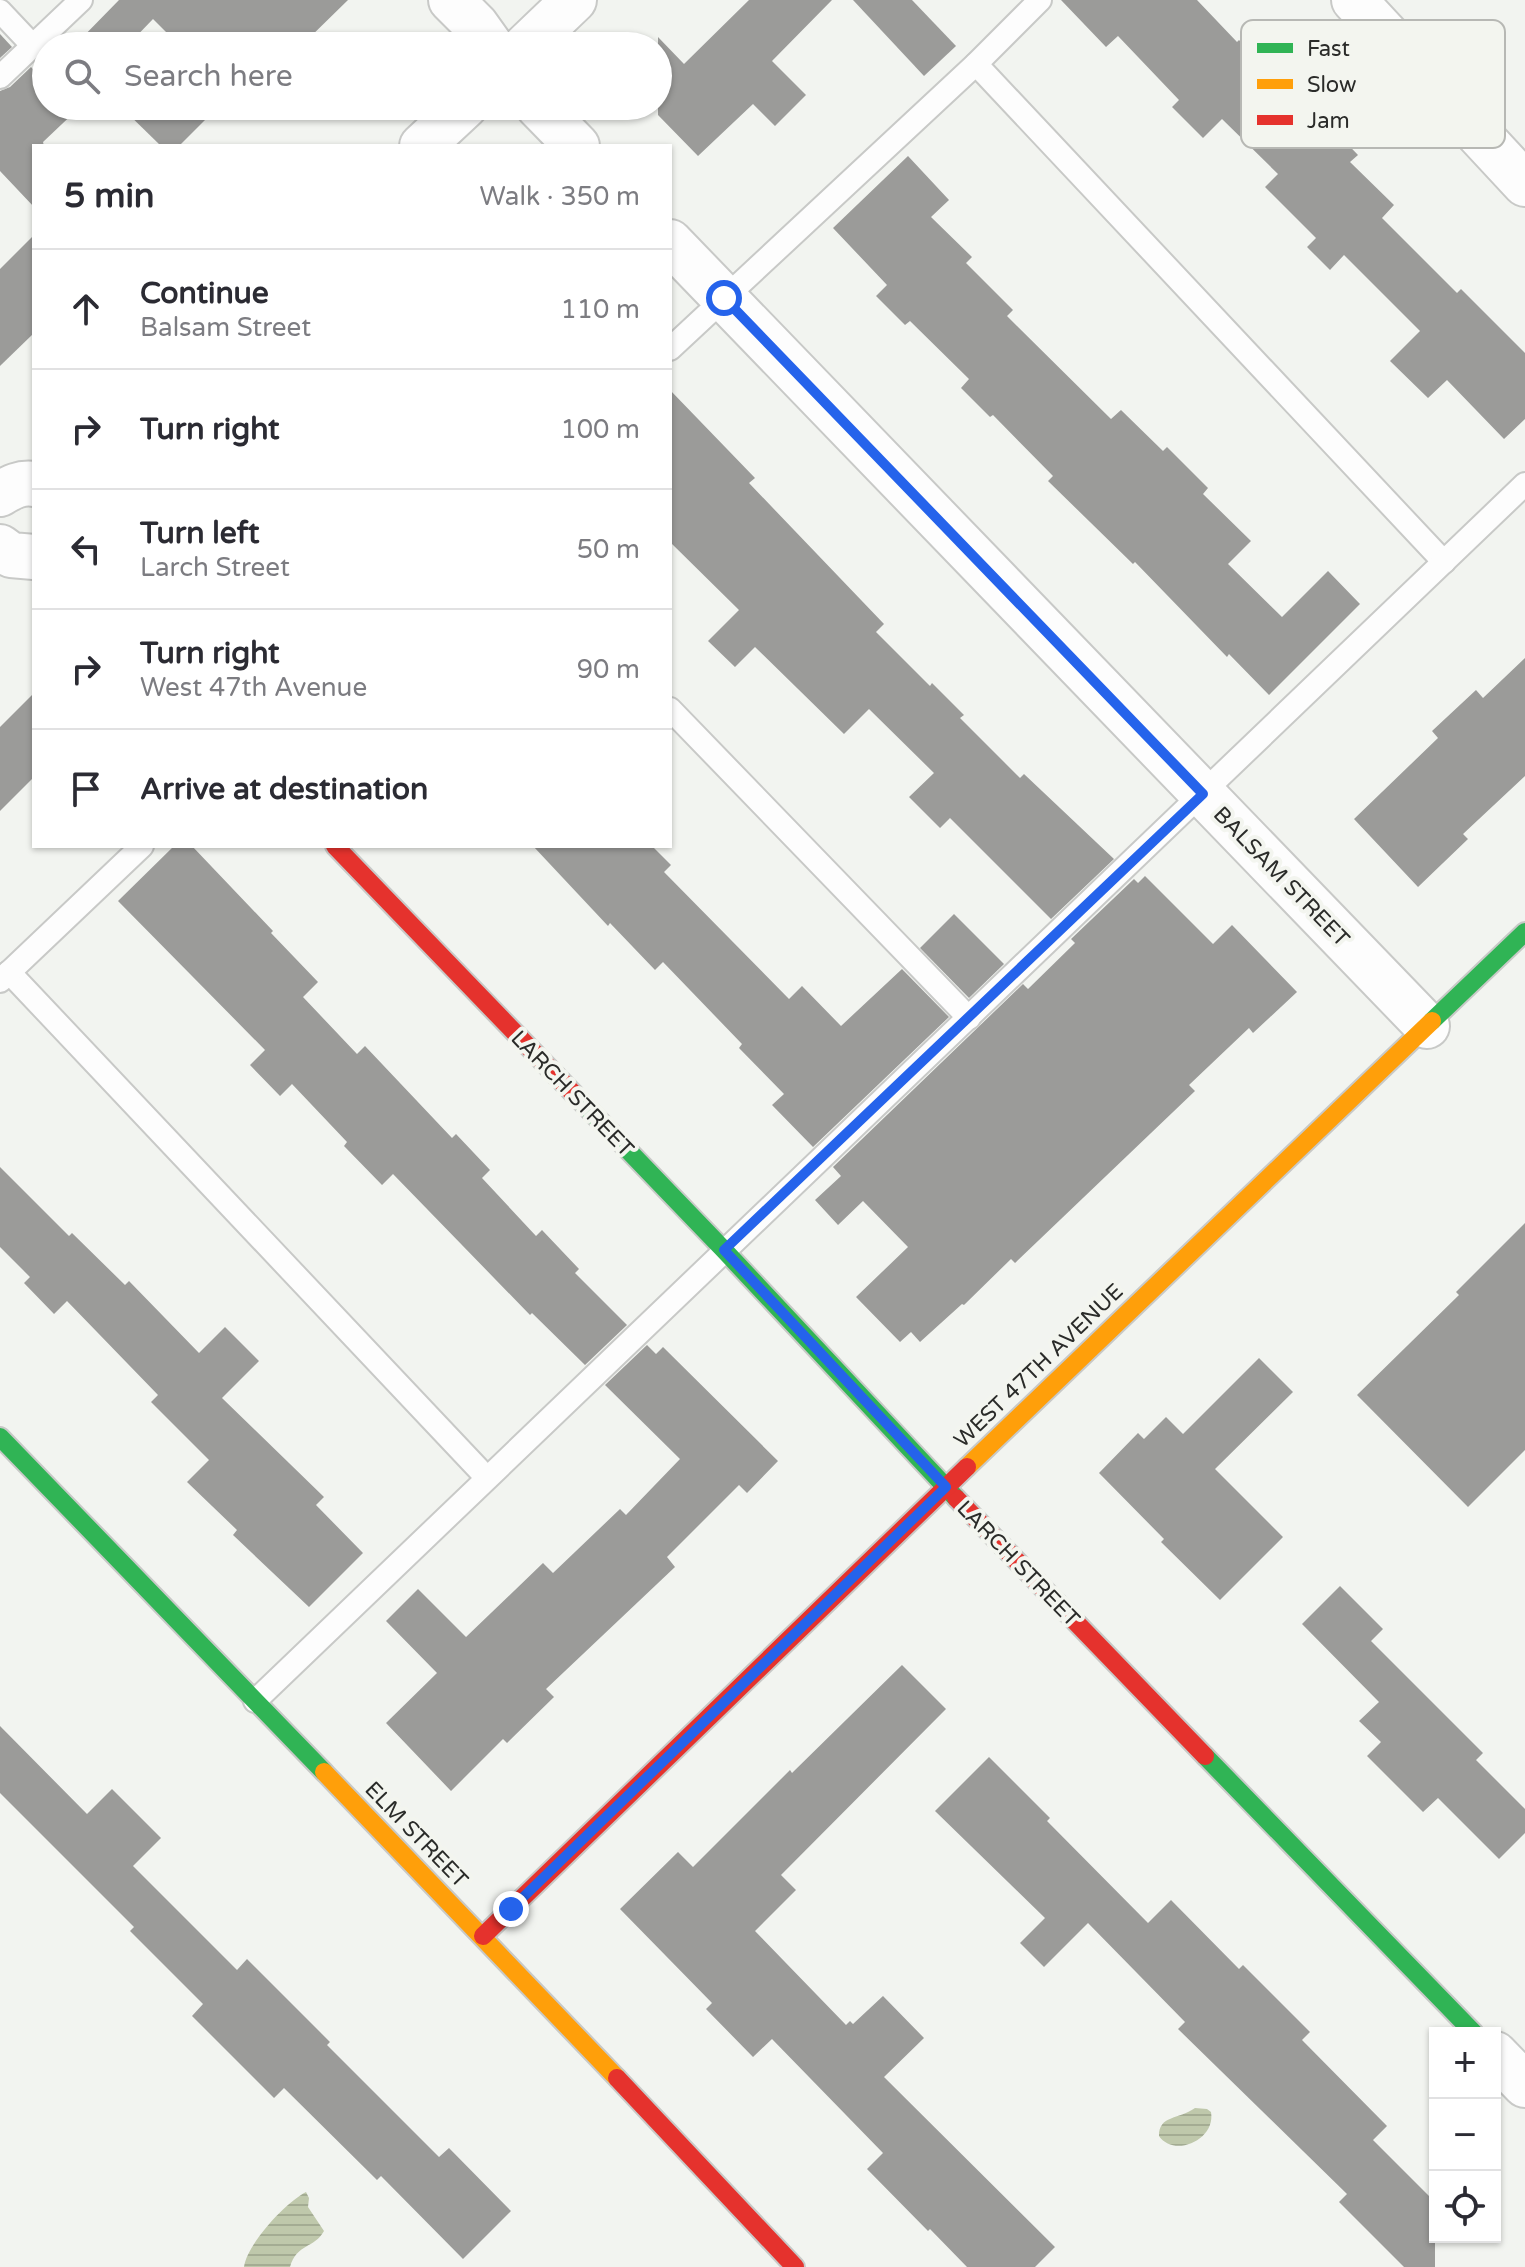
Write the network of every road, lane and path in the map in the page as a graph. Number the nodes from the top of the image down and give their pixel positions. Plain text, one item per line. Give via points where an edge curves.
1 (81, 0) edge
2 (451, 0) edge
3 (574, 0) edge
4 (1040, 0) edge
5 (1354, 0) edge
6 (0, 11) edge
7 (1373, 20) edge
8 (48, 32) edge
9 (481, 32) edge
10 (541, 32) edge
11 (32, 45) edge
12 (32, 47) edge
13 (976, 64) junction
14 (0, 77) edge
15 (450, 120) edge
16 (552, 120) edge
17 (424, 144) edge
18 (575, 144) edge
19 (1492, 148) edge
20 (1525, 184) edge
21 (672, 244) edge
22 (724, 298) junction
23 (672, 347) edge
24 (32, 484) edge
25 (1525, 484) edge
26 (0, 494) edge
27 (0, 547) edge
28 (32, 557) edge
29 (1444, 562) junction
30 (672, 711) edge
31 (1203, 794) junction
32 (140, 848) edge
33 (337, 848) edge
34 (1525, 932) edge
35 (4, 977) edge
36 (969, 1018) junction
37 (1427, 1026) junction
38 (724, 1250) junction
39 (0, 1437) edge
40 (487, 1478) junction
41 (946, 1487) junction
42 (255, 1701) junction
43 (483, 1936) junction
44 (1468, 2027) edge
45 (1501, 2060) edge
46 (1525, 2085) edge
47 (795, 2267) edge

1 - 8 lane
2 - 9 street
3 - 10 street
4 - 13 lane
5 - 7 street
6 - 11 lane
12 - 14 lane
13 - 22 lane
13 - 29 lane
15 - 17 street
16 - 18 street
19 - 20 street
21 - 22 street, BALSAM STREET
22 - 23 lane
22 - 31 street, BALSAM STREET
24 - 26 street
25 - 29 lane
27 - 28 street via 11,555
29 - 31 lane
30 - 36 lane
31 - 36 lane
31 - 37 street, BALSAM STREET
32 - 35 lane
33 - 38 street, LARCH STREET
34 - 37 street, WEST 47TH AVENUE
35 - 40 lane
36 - 38 lane
37 - 41 street, WEST 47TH AVENUE
38 - 40 lane
38 - 41 street, LARCH STREET
39 - 42 street, ELM STREET
40 - 42 lane
41 - 43 street, WEST 47TH AVENUE
41 - 44 street, LARCH STREET
42 - 43 street, ELM STREET
43 - 47 street, ELM STREET
45 - 46 street

